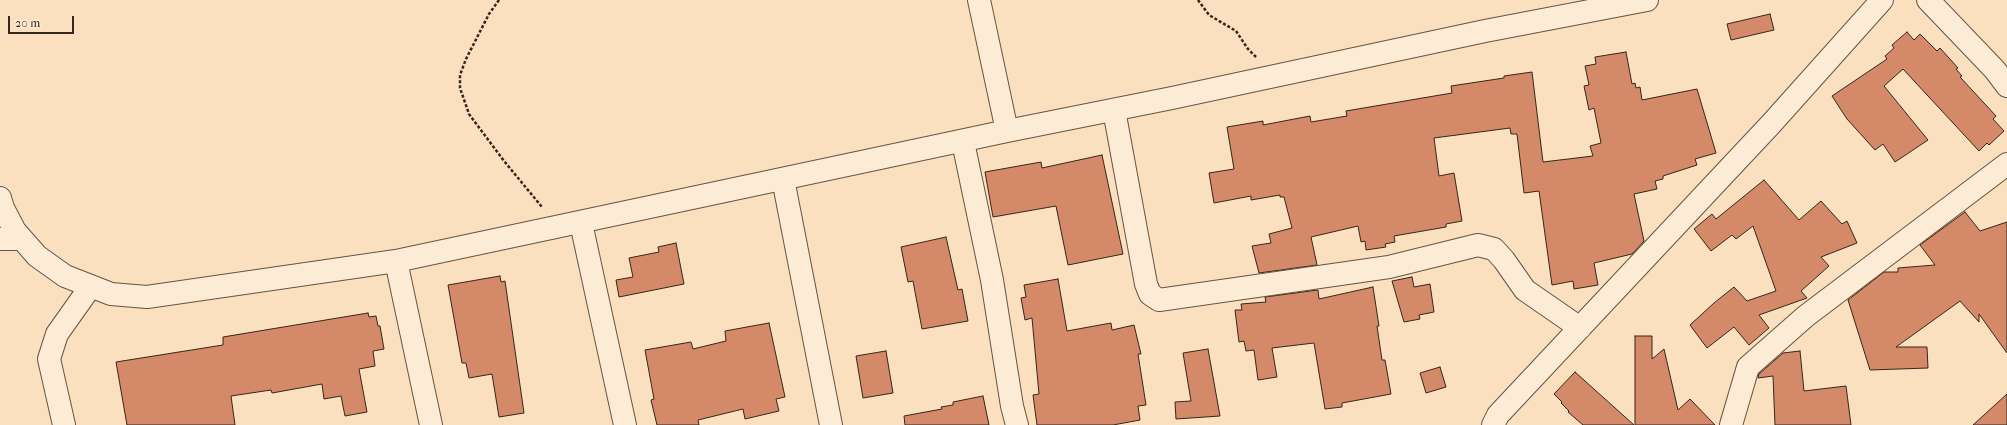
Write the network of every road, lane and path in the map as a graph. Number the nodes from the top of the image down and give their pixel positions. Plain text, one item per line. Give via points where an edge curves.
1 (499, 0) edge
2 (979, 0) edge
3 (1198, 0) edge
4 (1647, 0) edge
5 (1882, 0) edge
6 (1928, 0) edge
7 (1278, 76) junction
8 (2007, 86) edge
9 (1114, 110) junction
10 (1007, 131) junction
11 (963, 142) junction
12 (2007, 164) edge
13 (784, 179) junction
14 (0, 198) edge
15 (570, 225) junction
16 (0, 239) edge
17 (22, 239) junction
18 (396, 261) junction
19 (91, 286) junction
20 (1580, 328) junction
21 (64, 425) edge
22 (431, 425) edge
23 (625, 425) edge
24 (832, 425) edge
25 (1017, 425) edge
26 (1493, 425) edge
27 (1731, 425) edge

1 - 15 path via 475,38 466,58 460,76 462,100 496,151
2 - 10 street
3 - 7 path via 1209,15 1231,26 1248,49
4 - 7 street
5 - 20 street via 1771,124
6 - 8 street
7 - 9 street
9 - 10 street
9 - 20 street via 1146,284 1150,294 1158,300 1389,268 1478,245 1494,249 1525,290
10 - 11 street
11 - 13 street
11 - 25 street via 992,280
12 - 27 street via 1806,316 1748,367
13 - 15 street
13 - 24 street
14 - 17 street via 15,231
15 - 18 street
15 - 23 street
16 - 17 street
17 - 19 street via 37,256 65,276
18 - 19 street via 147,298 111,294
18 - 22 street
19 - 21 street via 57,334 49,359
20 - 26 street via 1498,415

